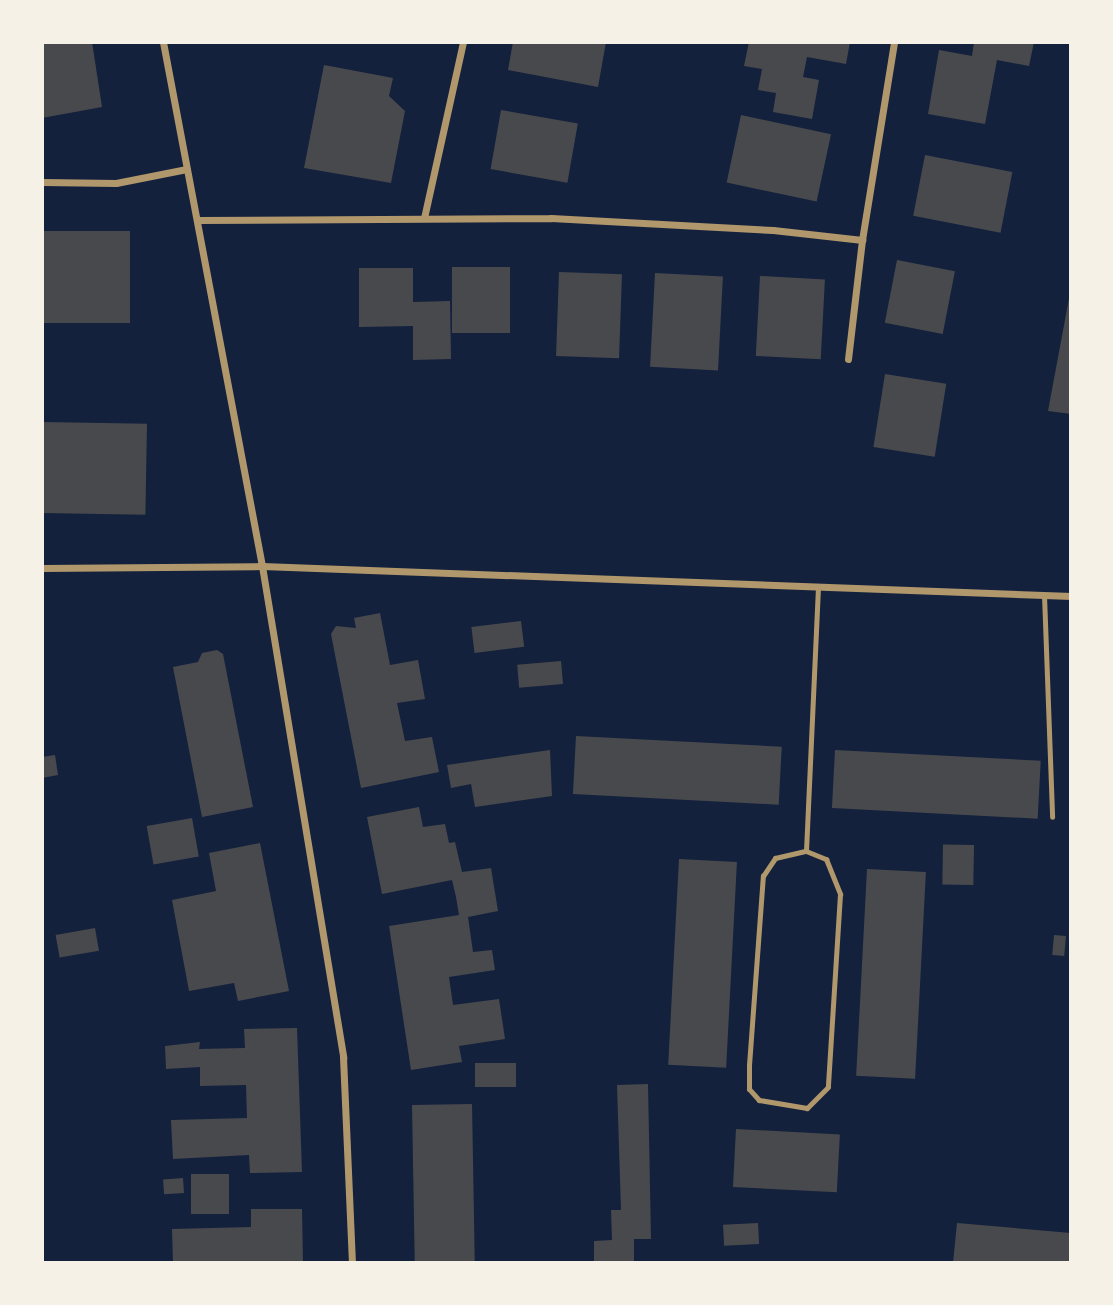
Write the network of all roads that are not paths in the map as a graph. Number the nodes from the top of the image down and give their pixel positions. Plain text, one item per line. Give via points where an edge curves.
1 (163, 42) edge
2 (463, 42) edge
3 (894, 42) edge
4 (187, 169) junction
5 (42, 182) edge
6 (424, 218) junction
7 (197, 220) junction
8 (862, 240) junction
9 (848, 359) dead end
10 (262, 566) junction
11 (42, 568) edge
12 (818, 587) junction
13 (1044, 595) junction
14 (1071, 596) edge
15 (1052, 817) dead end
16 (806, 851) junction
17 (352, 1263) edge

1 - 4 street
2 - 6 street
3 - 8 street
4 - 5 street via 116,183
4 - 7 street
6 - 7 street
6 - 8 street via 551,218 773,230
7 - 10 street
8 - 9 street
10 - 11 street
10 - 12 street
10 - 17 street via 343,1058
12 - 13 street
12 - 16 lane
13 - 14 street
13 - 15 lane
16 - 16 lane via 775,858 763,876 749,1089 759,1100 807,1108 828,1087 840,894 826,859

